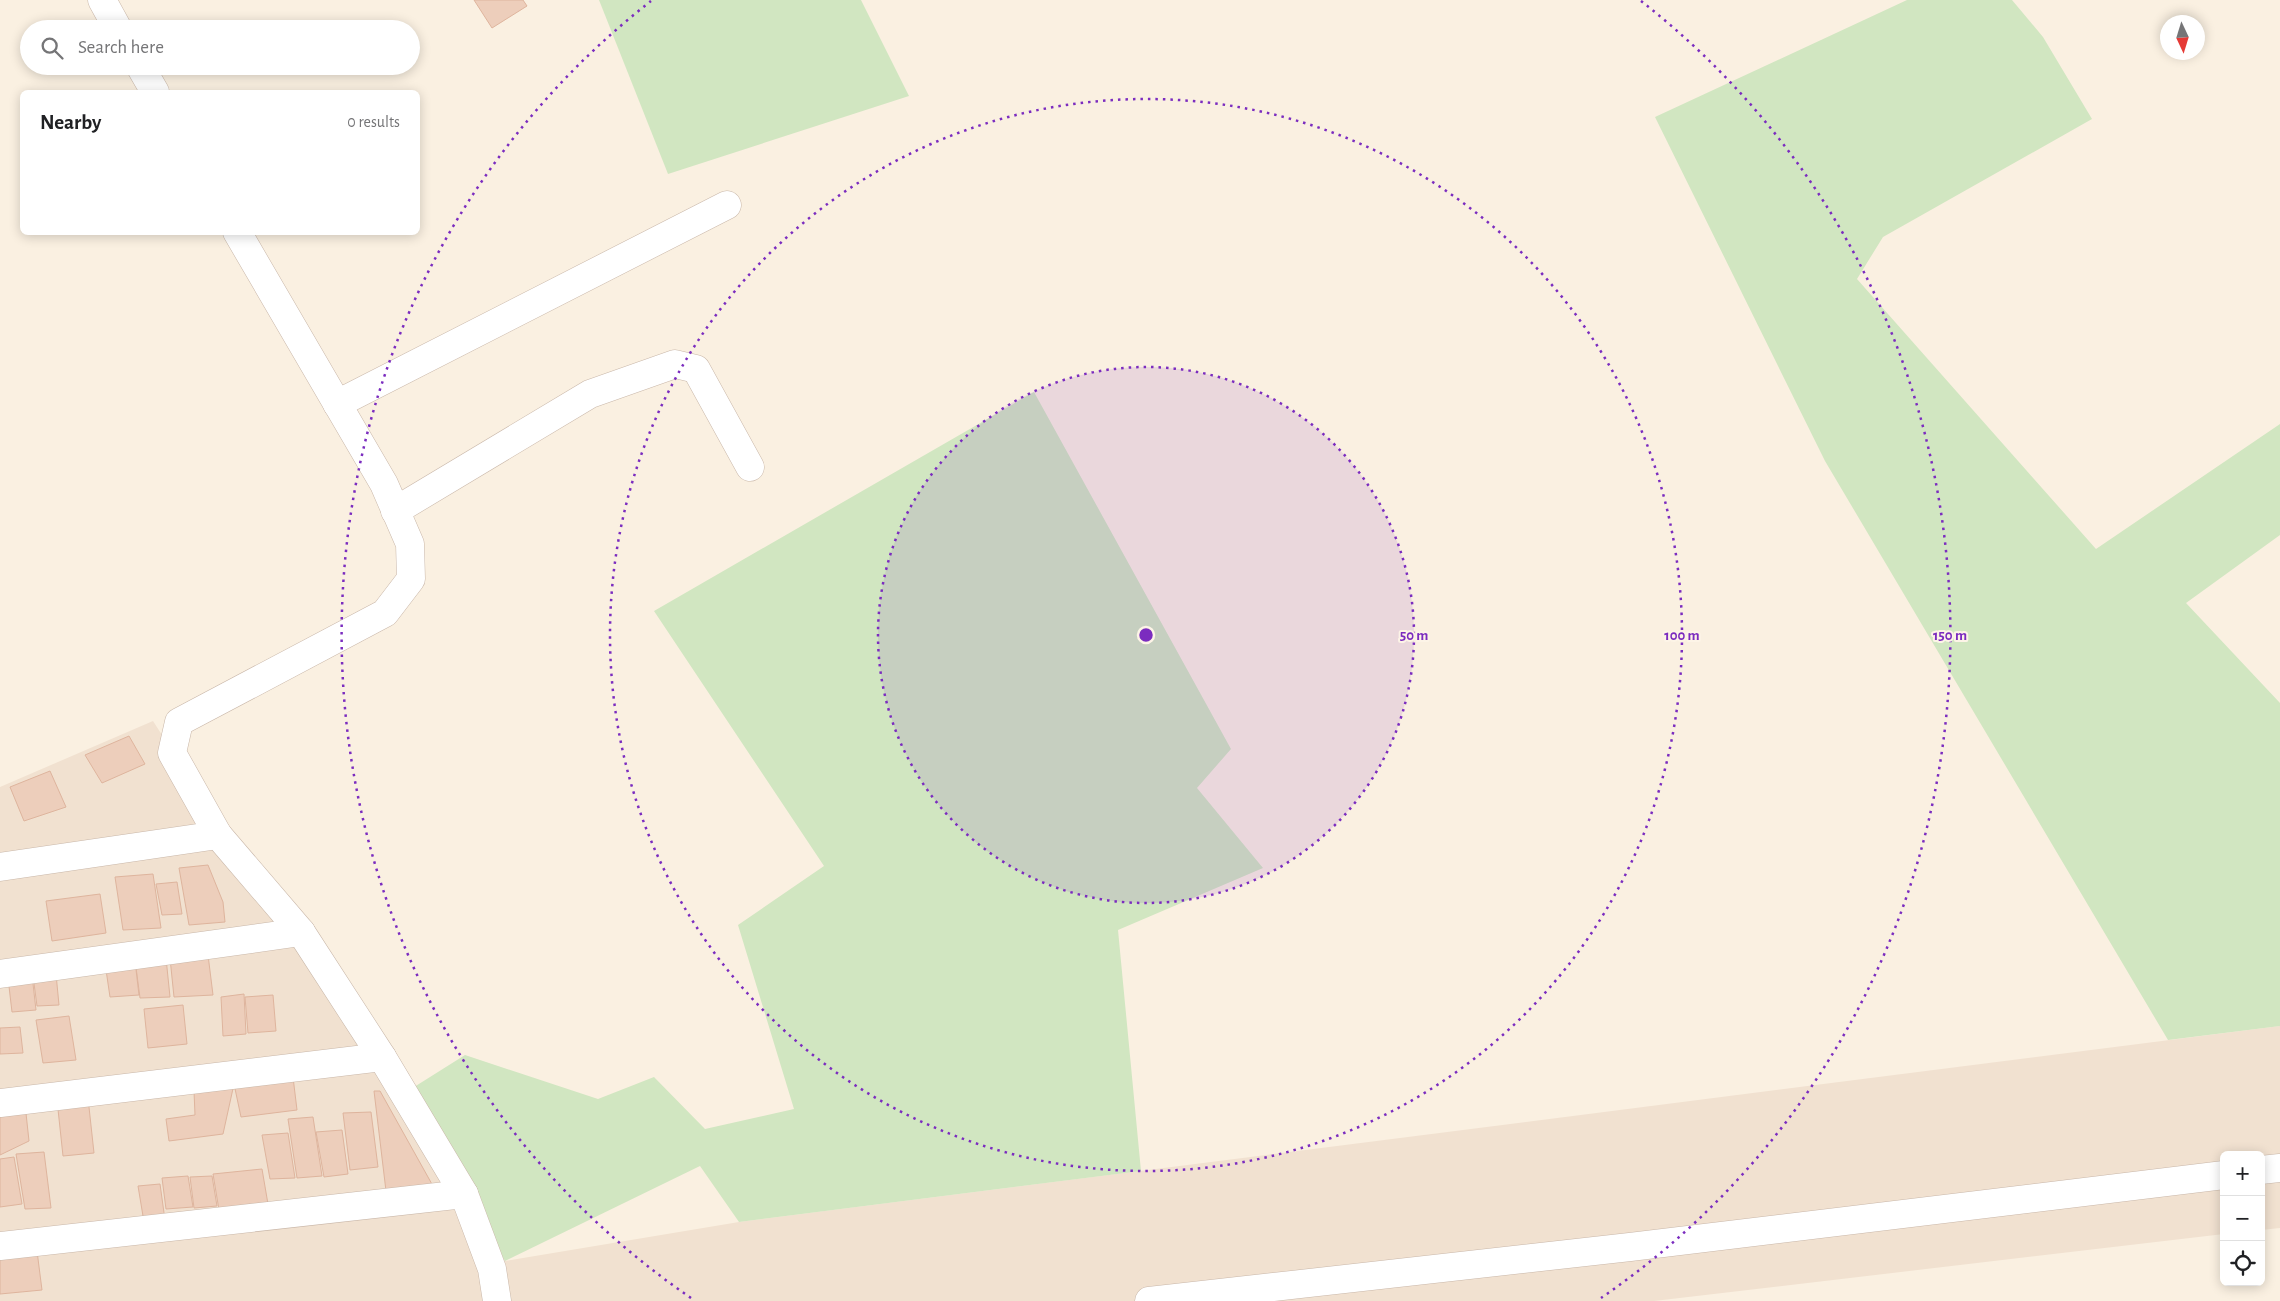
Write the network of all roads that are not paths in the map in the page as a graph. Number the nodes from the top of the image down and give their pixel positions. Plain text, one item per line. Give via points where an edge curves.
1 (102, 0) edge
2 (113, 20) edge
3 (146, 75) edge
4 (155, 90) edge
5 (727, 206) dead end
6 (239, 235) edge
7 (338, 404) junction
8 (750, 467) dead end
9 (395, 511) junction
10 (218, 835) junction
11 (0, 867) edge
12 (301, 932) junction
13 (0, 974) edge
14 (382, 1057) junction
15 (0, 1103) edge
16 (2280, 1168) edge
17 (2265, 1170) edge
18 (2220, 1175) edge
19 (464, 1194) junction
20 (0, 1246) edge
21 (497, 1301) edge
22 (1149, 1301) edge

1 - 2 street
3 - 4 street
5 - 7 street
6 - 7 street
7 - 9 street via 384,484
8 - 9 street via 696,369 675,364 590,394
9 - 10 street via 410,544 411,579 385,613 179,722 172,753
10 - 11 street
10 - 12 street
12 - 13 street
12 - 14 street
14 - 15 street
14 - 19 street
16 - 17 street
18 - 22 street via 1630,1248
19 - 20 street
19 - 21 street via 492,1269

